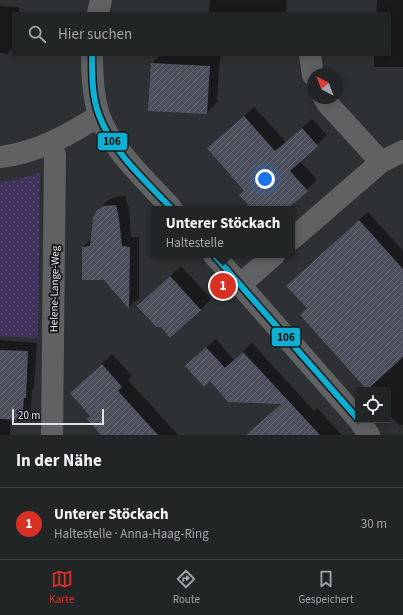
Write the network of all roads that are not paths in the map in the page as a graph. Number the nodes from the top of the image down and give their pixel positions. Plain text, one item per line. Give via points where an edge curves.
1 (86, 0) edge
2 (101, 0) edge
3 (89, 12) edge
4 (98, 12) edge
5 (92, 56) edge
6 (310, 56) edge
7 (312, 68) edge
8 (329, 104) edge
9 (99, 116) junction
10 (50, 144) junction
11 (403, 152) edge
12 (0, 157) edge
13 (381, 162) junction
14 (169, 206) edge
15 (295, 236) edge
16 (217, 258) edge
17 (271, 258) edge
18 (241, 284) junction
19 (355, 417) edge
20 (360, 423) edge
21 (52, 435) edge
22 (369, 435) edge

1 - 3 street
2 - 4 street
5 - 9 street via 94,98
6 - 7 street
8 - 13 street
9 - 10 street
9 - 14 street via 112,140
10 - 12 street via 13,156
10 - 21 street, Helene-Lange-Weg via 55,155
11 - 13 street
13 - 15 street
16 - 18 street
17 - 18 street
18 - 19 street
20 - 22 street

